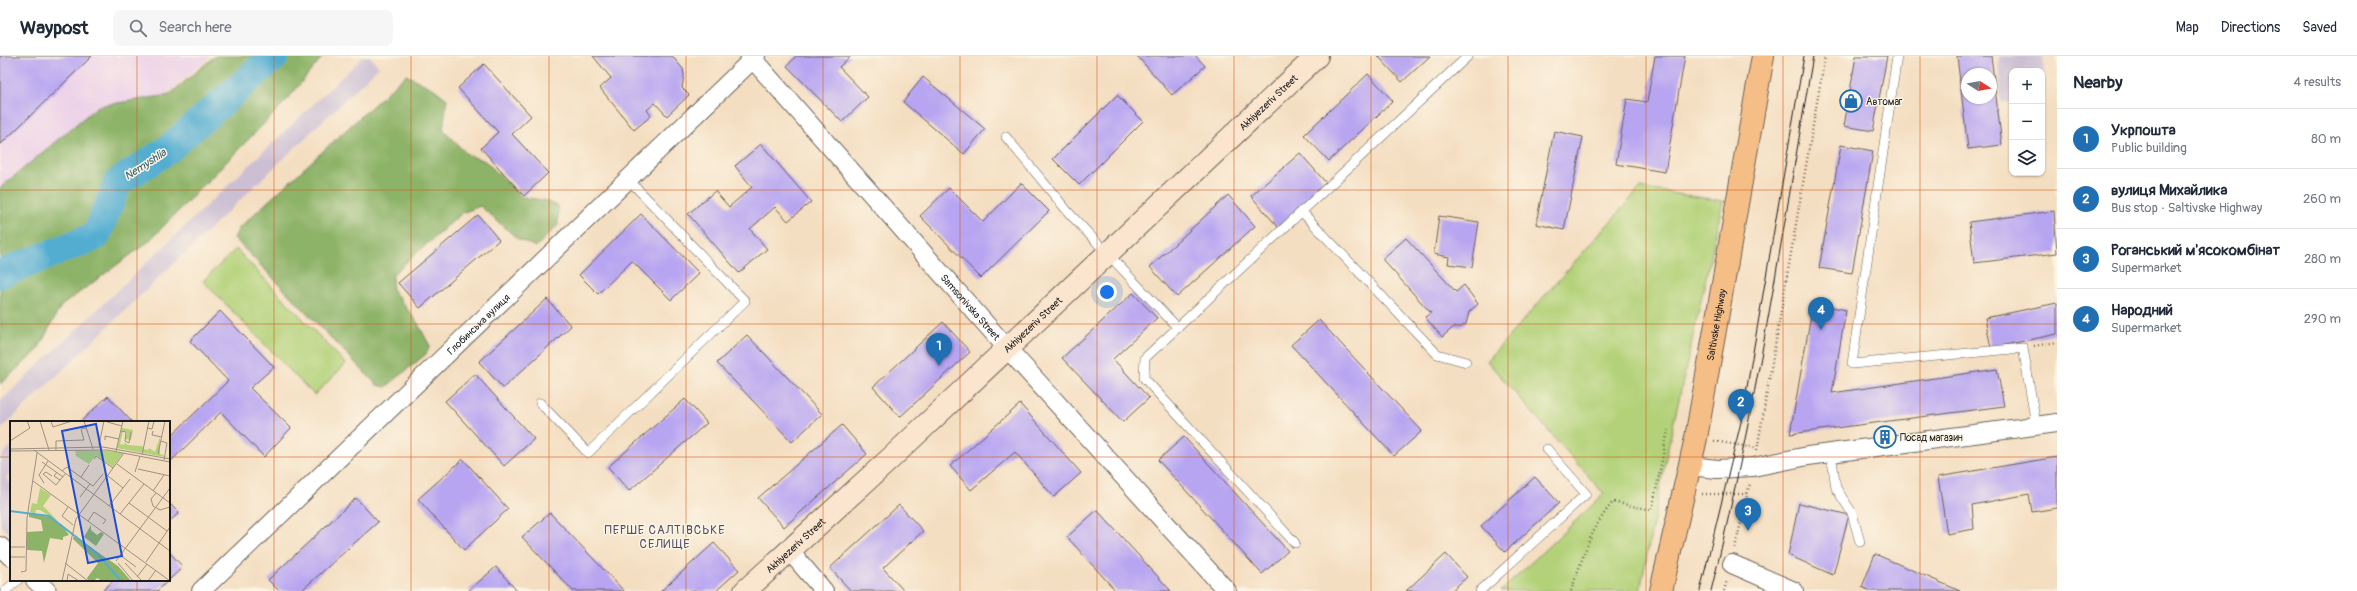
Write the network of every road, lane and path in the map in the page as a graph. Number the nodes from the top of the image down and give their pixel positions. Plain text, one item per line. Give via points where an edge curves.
1 (1317, 56) edge
2 (1468, 56) edge
3 (1763, 56) edge
4 (1825, 56) edge
5 (1898, 56) edge
6 (753, 57) edge
7 (1006, 137) dead end
8 (629, 180) junction
9 (1301, 211) junction
10 (1106, 254) junction
11 (1178, 328) junction
12 (2057, 342) edge
13 (1006, 347) junction
14 (2023, 348) junction
15 (1466, 362) dead end
16 (540, 403) dead end
17 (2057, 422) edge
18 (2036, 425) junction
19 (1668, 430) dead end
20 (1713, 441) dead end
21 (1757, 448) junction
22 (1547, 449) dead end
23 (1831, 453) junction
24 (1690, 466) junction
25 (1754, 467) junction
26 (1701, 494) dead end
27 (1747, 494) junction
28 (1860, 542) dead end
29 (1295, 543) dead end
30 (0, 546) edge
31 (789, 550) junction
32 (10, 556) edge
33 (1732, 564) junction
34 (17, 581) edge
35 (36, 581) edge
36 (5, 591) edge
37 (46, 591) edge
38 (200, 591) edge
39 (745, 591) edge
40 (824, 591) edge
41 (1227, 591) edge
42 (1480, 591) edge
43 (1571, 591) edge
44 (1661, 591) edge
45 (1724, 591) edge
46 (1794, 591) edge

1 - 10 main road, Akhiyezeriv Street
2 - 9 lane
3 - 24 main road, Saltivske Highway
4 - 21 path
5 - 14 lane via 1852,364
6 - 8 street, Глобинська вулиця
6 - 13 street, Samsonivska Street
7 - 10 lane
8 - 16 lane via 745,301 588,453
8 - 38 street, Глобинська вулиця
9 - 11 lane
9 - 15 lane via 1436,354
10 - 11 lane
10 - 13 main road, Akhiyezeriv Street
11 - 29 lane via 1145,358 1144,378
12 - 14 path
13 - 31 main road, Akhiyezeriv Street via 891,458
13 - 41 street, Samsonivska Street
14 - 18 lane
17 - 18 street
18 - 23 street
19 - 43 path via 1652,510 1613,502 1602,514 1586,548
20 - 21 path
21 - 25 path
22 - 42 lane via 1586,494
23 - 25 street
23 - 28 lane via 1836,488 1852,513
24 - 25 street via 1717,469
24 - 44 main road, Saltivske Highway
25 - 27 path
26 - 27 path
27 - 33 path
30 - 32 street
31 - 39 main road, Akhiyezeriv Street
31 - 40 street
33 - 45 path
33 - 46 street
34 - 36 lane
35 - 37 street

